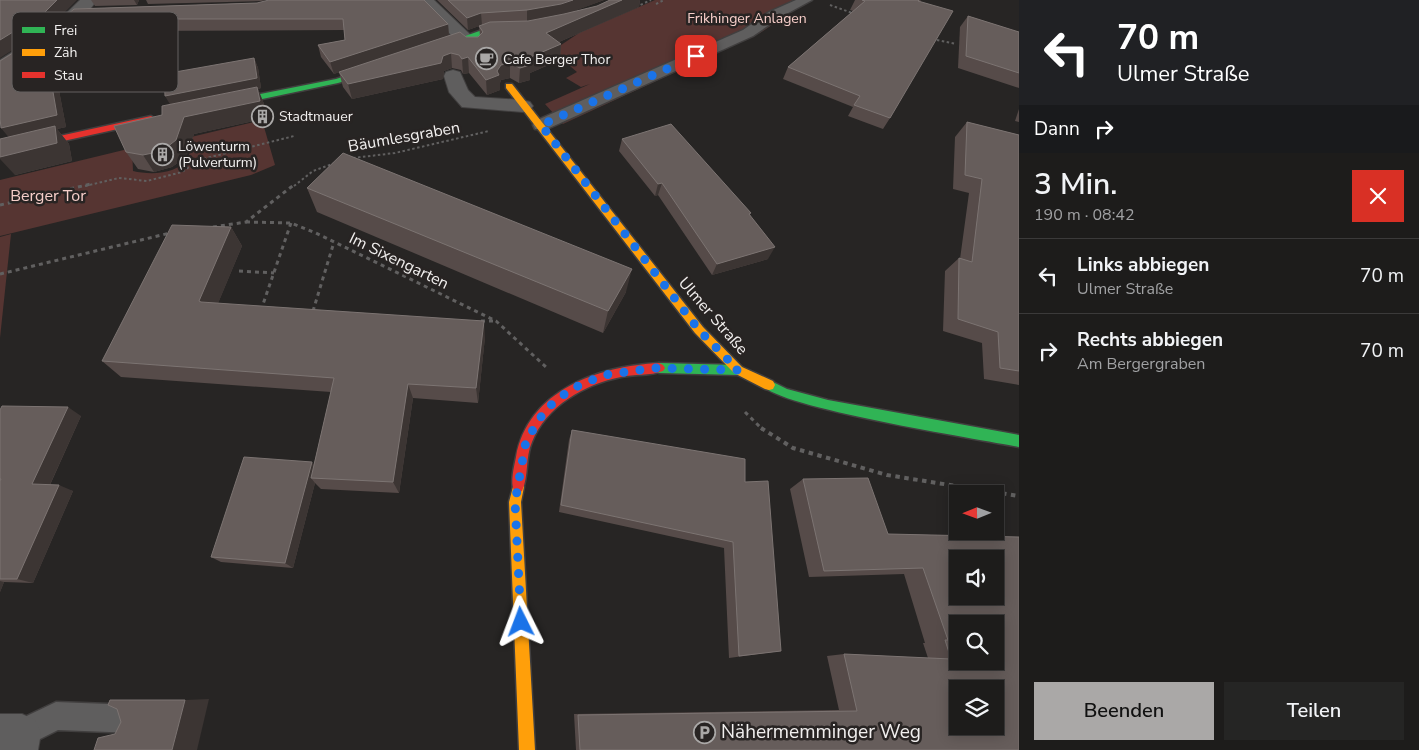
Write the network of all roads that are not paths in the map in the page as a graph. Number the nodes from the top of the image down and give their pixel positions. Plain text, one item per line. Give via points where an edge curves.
1 (424, 0) edge
2 (806, 0) edge
3 (527, 29) edge
4 (469, 42) junction
5 (419, 54) edge
6 (12, 61) edge
7 (392, 63) edge
8 (0, 68) edge
9 (453, 76) edge
10 (509, 86) dead end
11 (212, 106) edge
12 (164, 116) edge
13 (532, 116) junction
14 (0, 152) edge
15 (738, 370) junction
16 (1019, 441) edge
17 (135, 719) edge
18 (14, 739) edge
19 (527, 750) edge

1 - 4 street
2 - 13 lane via 774,15 748,33
3 - 4 street via 488,31
4 - 5 street
6 - 8 street
7 - 11 street via 338,81
9 - 13 street via 459,92 469,103
10 - 13 street, Ulmer Straße
12 - 14 street
13 - 15 street, Ulmer Straße via 699,330
15 - 16 street, Ulmer Straße via 784,393 828,405
15 - 19 street via 654,368 604,375 571,389 546,409 526,441 515,502
17 - 18 lane via 56,716

